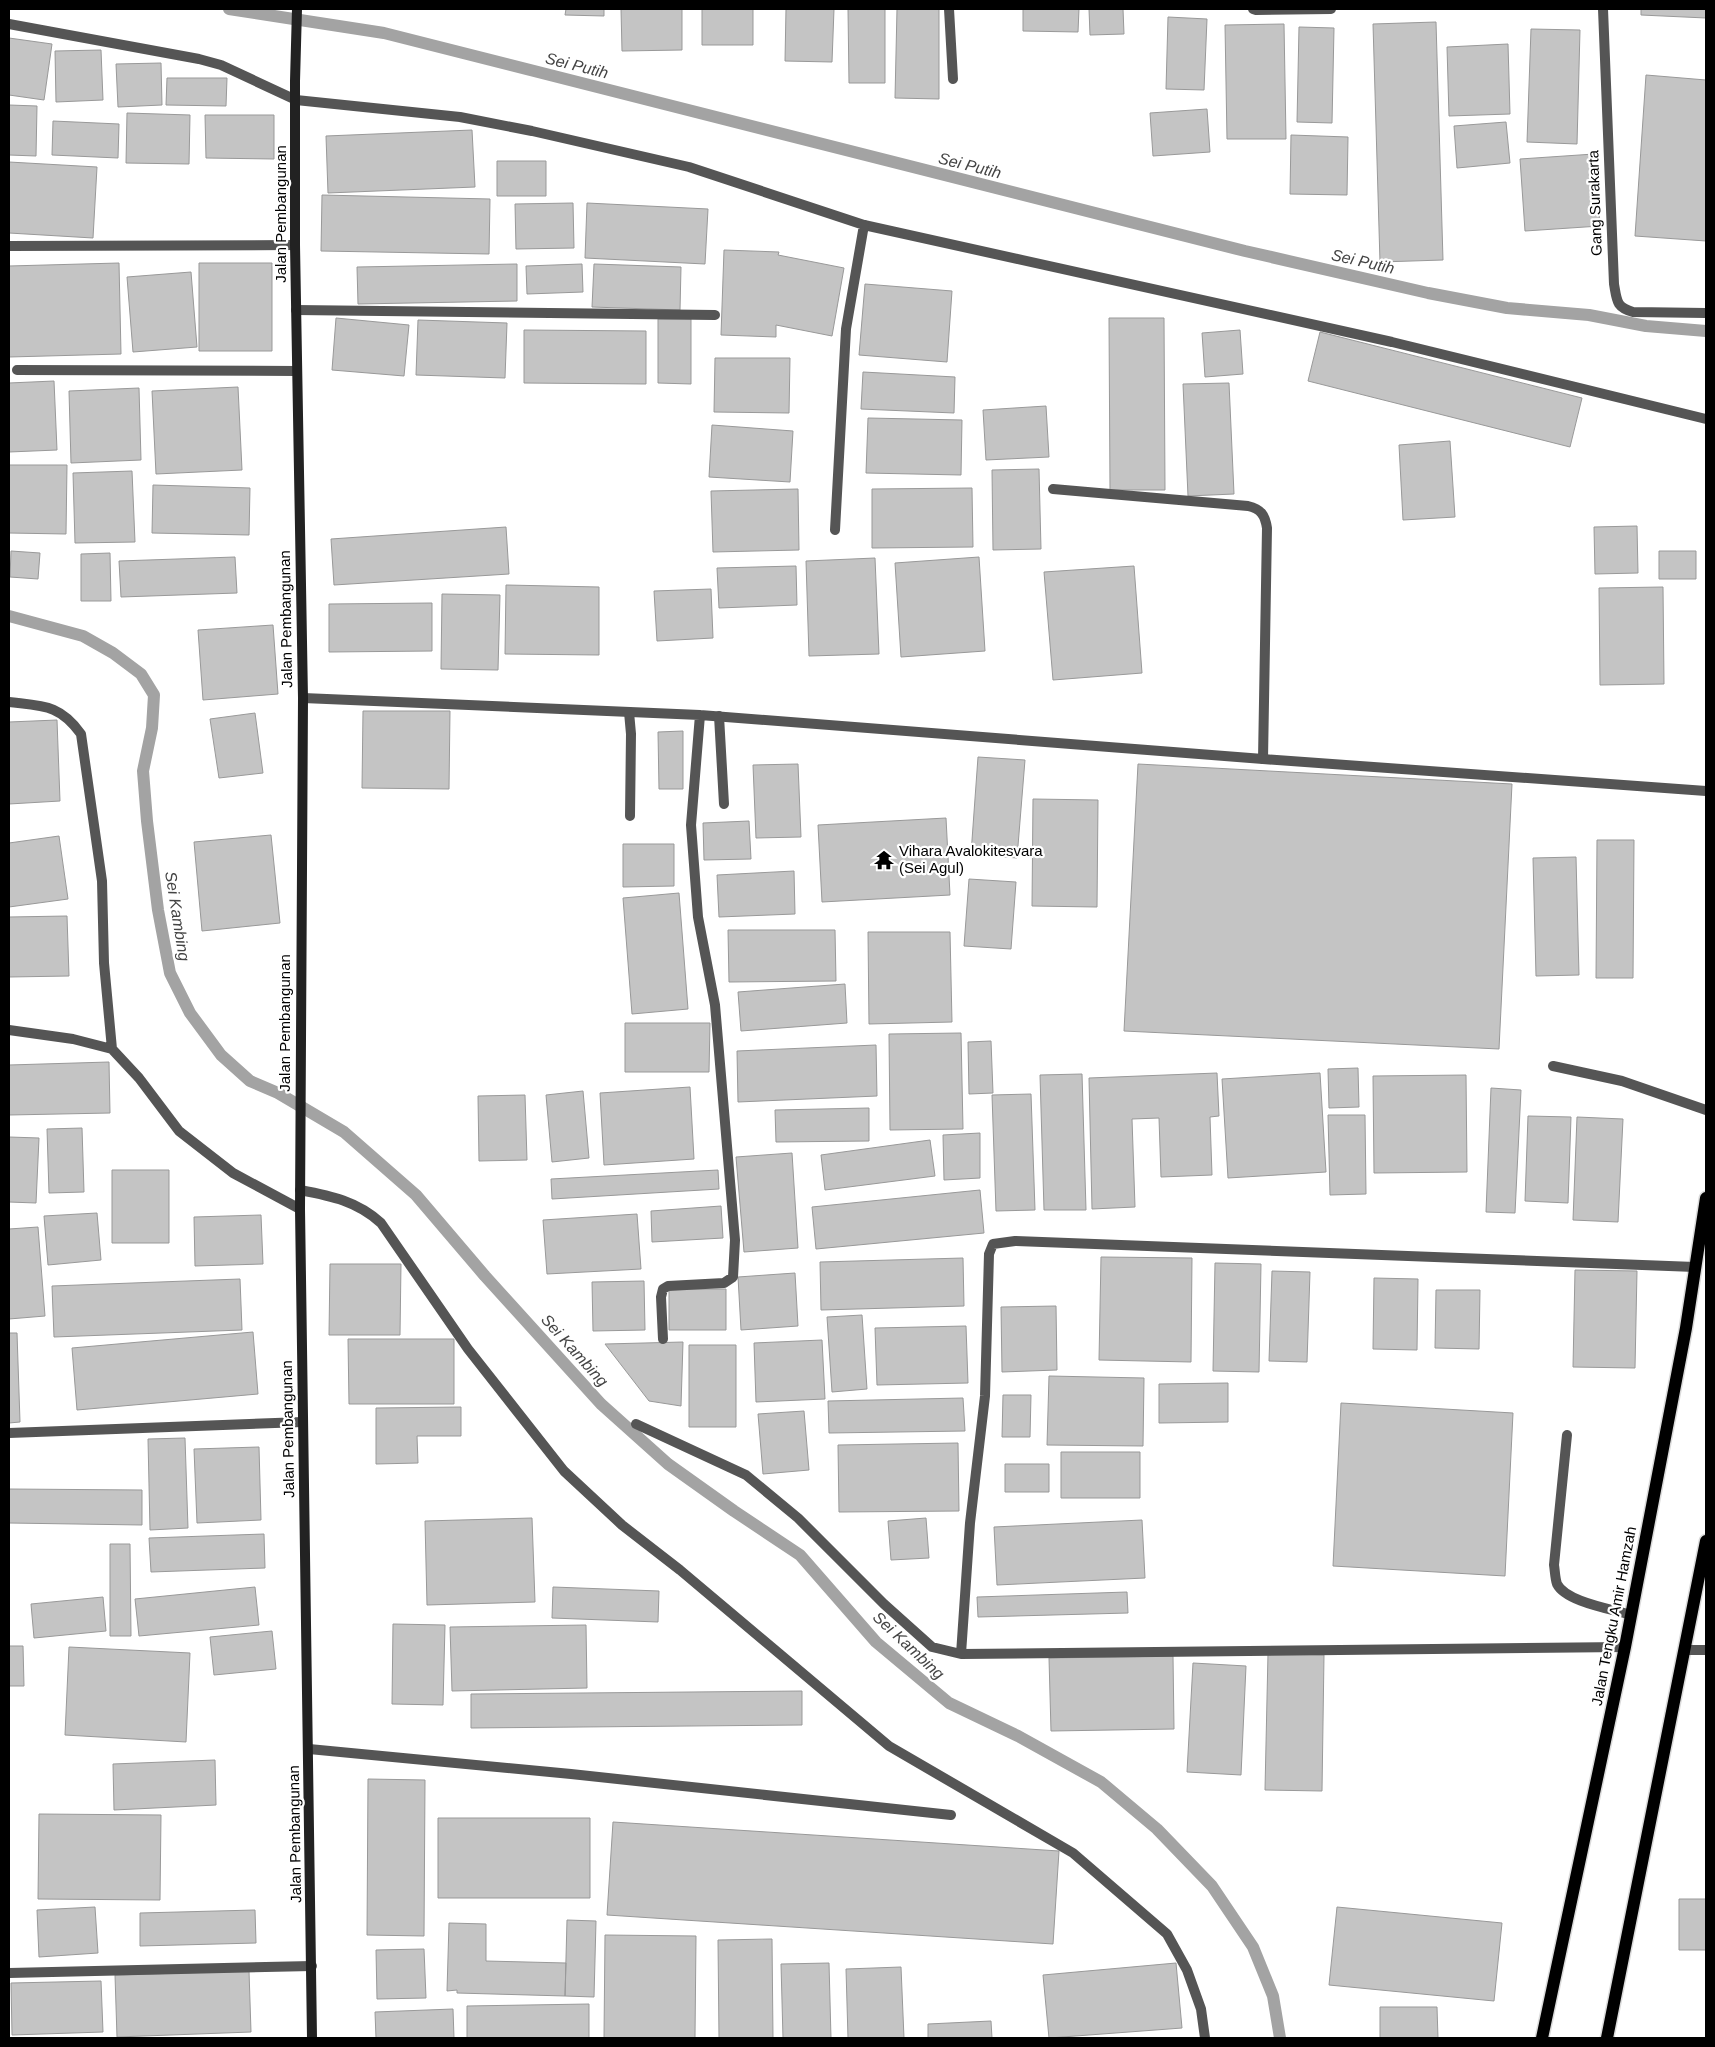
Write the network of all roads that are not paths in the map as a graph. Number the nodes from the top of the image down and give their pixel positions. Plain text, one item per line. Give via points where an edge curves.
1 (297, 9) edge
2 (949, 9) edge
3 (1253, 9) edge
4 (1331, 9) edge
5 (1603, 9) edge
6 (9, 24) edge
7 (953, 79) dead end
8 (296, 100) junction
9 (864, 225) junction
10 (295, 245) junction
11 (9, 246) edge
12 (296, 310) junction
13 (1706, 313) edge
14 (715, 314) dead end
15 (17, 370) dead end
16 (297, 371) junction
17 (1706, 420) edge
18 (1053, 489) dead end
19 (835, 530) dead end
20 (303, 698) junction
21 (9, 702) edge
22 (629, 712) junction
23 (700, 715) junction
24 (719, 716) junction
25 (1263, 759) junction
26 (1706, 791) edge
27 (724, 804) dead end
28 (630, 816) dead end
29 (9, 1030) edge
30 (112, 1050) junction
31 (1553, 1066) dead end
32 (1706, 1110) edge
33 (300, 1190) junction
34 (1706, 1198) edge
35 (300, 1209) junction
36 (1704, 1235) edge
37 (1695, 1267) junction
38 (663, 1339) dead end
39 (303, 1422) junction
40 (636, 1424) dead end
41 (9, 1432) edge
42 (1567, 1434) dead end
43 (1706, 1542) edge
44 (1631, 1615) junction
45 (1625, 1647) junction
46 (1685, 1650) junction
47 (1706, 1650) edge
48 (961, 1654) junction
49 (309, 1749) junction
50 (951, 1815) dead end
51 (312, 1966) junction
52 (9, 1973) edge
53 (312, 2038) edge
54 (1205, 2038) edge
55 (1542, 2038) edge
56 (1607, 2038) edge

1 - 8 street, Jalan Pembangunan
2 - 7 street
3 - 4 street
5 - 13 street, Gang Surakarta via 1617,301 1622,308 1633,312
6 - 8 street via 199,58
8 - 9 street via 460,117 532,131 689,167
8 - 10 street, Jalan Pembangunan
9 - 17 street via 1392,342
9 - 19 street via 846,329
10 - 11 street
10 - 12 street, Jalan Pembangunan
12 - 14 street
12 - 16 street, Jalan Pembangunan
15 - 16 street
16 - 20 street, Jalan Pembangunan
18 - 25 street via 1248,506 1258,508 1265,517
20 - 22 street
20 - 33 street, Jalan Pembangunan
21 - 30 street via 59,712 71,720 81,734 102,881 104,963
22 - 23 street
22 - 28 street
23 - 24 street
23 - 38 street via 691,825 698,917 715,1005 735,1240 733,1277 724,1283 668,1286 663,1290
24 - 25 street
24 - 27 street
25 - 26 street
29 - 30 street via 73,1039
30 - 35 street via 139,1078 179,1131 233,1173
31 - 32 street via 1622,1081
33 - 35 street, Jalan Pembangunan
33 - 54 street via 335,1197 368,1210 381,1223 468,1349 558,1463 622,1525 889,1746 1073,1853 1167,1934 1187,1970 1201,2009
34 - 36 main road, Jalan Tengku Amir Hamzah
35 - 39 street, Jalan Pembangunan
36 - 37 main road, Jalan Tengku Amir Hamzah
37 - 44 main road, Jalan Tengku Amir Hamzah
37 - 48 street via 1015,1241 993,1244 989,1254 985,1396 970,1522
39 - 41 street
39 - 49 street, Jalan Pembangunan
40 - 48 street via 746,1475 792,1513 932,1647
42 - 44 street via 1554,1565 1557,1583 1563,1592 1574,1598
43 - 46 main road
44 - 45 main road, Jalan Tengku Amir Hamzah
45 - 48 street
45 - 55 main road, Jalan Tengku Amir Hamzah
46 - 47 street
46 - 56 main road
49 - 50 street
49 - 51 street, Jalan Pembangunan
51 - 52 street
51 - 53 street, Jalan Pembangunan

